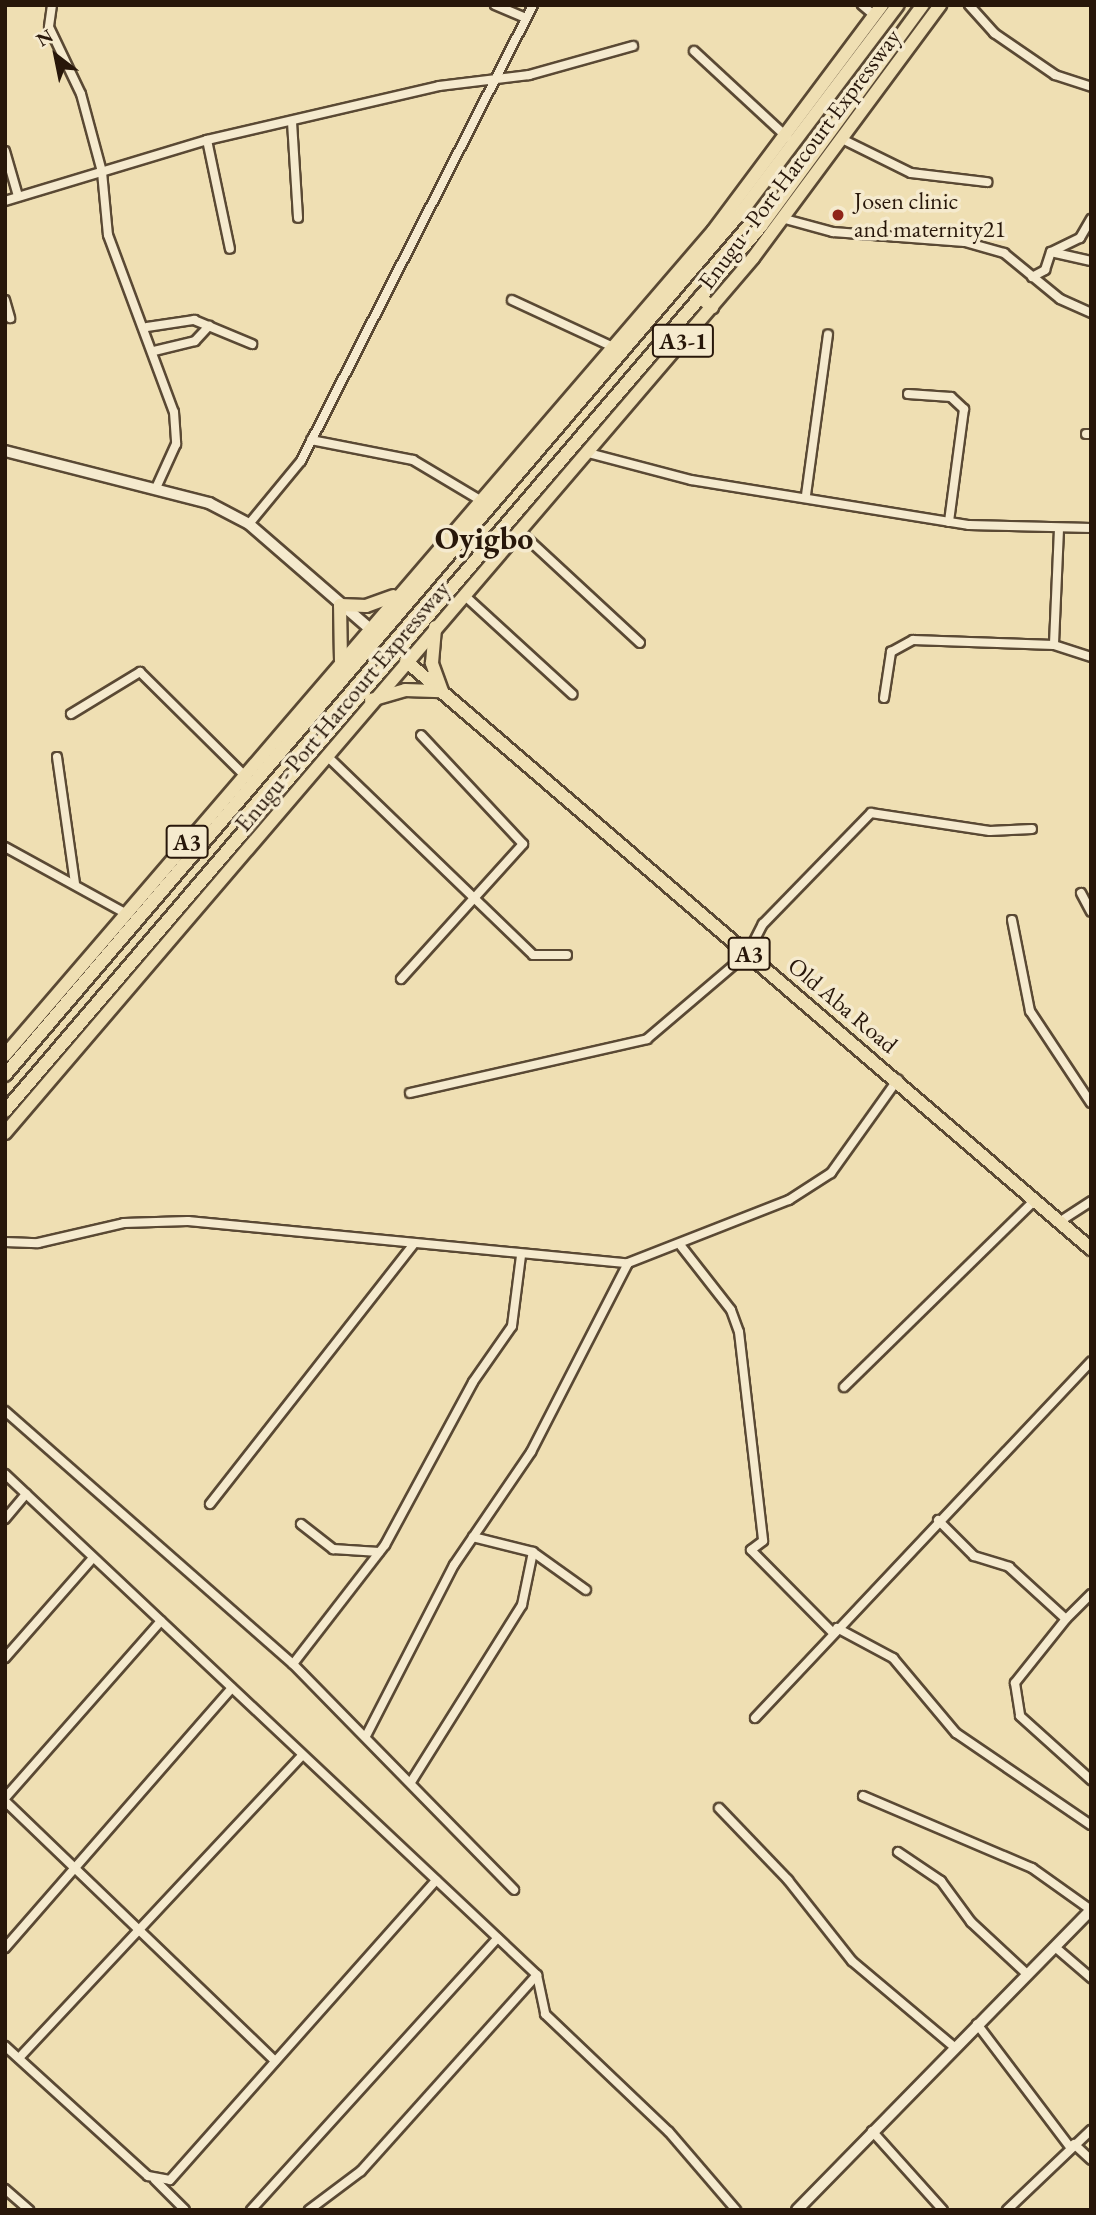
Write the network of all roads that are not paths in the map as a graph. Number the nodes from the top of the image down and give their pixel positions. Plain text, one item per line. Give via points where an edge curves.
1 (52, 5) edge
2 (495, 5) edge
3 (533, 5) edge
4 (862, 5) edge
5 (898, 5) edge
6 (923, 5) edge
7 (940, 5) edge
8 (969, 5) edge
9 (878, 11) edge
10 (526, 18) junction
11 (633, 46) dead end
12 (694, 51) dead end
13 (493, 82) junction
14 (1091, 88) edge
15 (292, 122) junction
16 (788, 137) junction
17 (207, 139) junction
18 (846, 141) junction
19 (5, 150) edge
20 (102, 172) junction
21 (987, 182) dead end
22 (18, 196) junction
23 (5, 201) edge
24 (298, 218) dead end
25 (785, 219) junction
26 (1091, 219) edge
27 (230, 249) dead end
28 (1051, 252) junction
29 (1091, 261) edge
30 (1032, 277) junction
31 (700, 297) junction
32 (5, 300) edge
33 (512, 300) dead end
34 (712, 307) junction
35 (1091, 313) edge
36 (10, 318) dead end
37 (209, 326) junction
38 (147, 327) junction
39 (828, 334) dead end
40 (252, 344) dead end
41 (611, 346) junction
42 (154, 351) junction
43 (908, 394) dead end
44 (312, 440) junction
45 (5, 451) edge
46 (588, 453) junction
47 (156, 488) junction
48 (806, 495) junction
49 (480, 500) junction
50 (949, 522) junction
51 (249, 524) junction
52 (1091, 528) edge
53 (1059, 529) junction
54 (518, 530) junction
55 (398, 594) junction
56 (464, 595) junction
57 (340, 604) junction
58 (435, 626) junction
59 (369, 628) junction
60 (640, 643) dead end
61 (1054, 645) junction
62 (1091, 657) edge
63 (341, 661) junction
64 (406, 661) junction
65 (442, 691) junction
66 (572, 694) dead end
67 (884, 698) dead end
68 (372, 700) junction
69 (71, 714) dead end
70 (421, 734) dead end
71 (327, 756) junction
72 (57, 757) dead end
73 (243, 774) junction
74 (1032, 829) dead end
75 (5, 847) edge
76 (75, 884) junction
77 (1081, 892) dead end
78 (476, 899) junction
79 (1091, 912) edge
80 (127, 914) junction
81 (1012, 920) dead end
82 (748, 953) junction
83 (567, 955) dead end
84 (401, 979) dead end
85 (8, 1047) edge
86 (5, 1075) edge
87 (898, 1079) junction
88 (410, 1093) dead end
89 (1091, 1103) edge
90 (5, 1111) edge
91 (5, 1133) edge
92 (1034, 1200) junction
93 (1091, 1201) edge
94 (1059, 1223) junction
95 (5, 1242) edge
96 (414, 1244) junction
97 (681, 1246) junction
98 (1091, 1250) edge
99 (521, 1256) junction
100 (628, 1264) junction
101 (1091, 1361) edge
102 (844, 1387) dead end
103 (5, 1411) edge
104 (5, 1474) edge
105 (26, 1494) junction
106 (210, 1504) dead end
107 (5, 1518) edge
108 (938, 1520) junction
109 (301, 1524) dead end
110 (473, 1537) junction
111 (379, 1552) junction
112 (533, 1552) junction
113 (93, 1558) junction
114 (586, 1590) dead end
115 (1091, 1594) edge
116 (1066, 1619) junction
117 (161, 1622) junction
118 (835, 1631) junction
119 (5, 1658) edge
120 (293, 1664) junction
121 (232, 1688) junction
122 (755, 1718) dead end
123 (366, 1736) junction
124 (303, 1755) junction
125 (1091, 1780) edge
126 (411, 1782) junction
127 (863, 1796) dead end
128 (5, 1800) edge
129 (719, 1808) dead end
130 (1091, 1825) edge
131 (898, 1852) dead end
132 (76, 1867) junction
133 (436, 1880) junction
134 (514, 1890) dead end
135 (1091, 1910) edge
136 (139, 1934) junction
137 (498, 1938) junction
138 (1055, 1947) junction
139 (5, 1948) edge
140 (1027, 1974) junction
141 (537, 1975) junction
142 (1091, 1978) edge
143 (977, 2024) junction
144 (5, 2046) edge
145 (954, 2047) junction
146 (19, 2058) junction
147 (275, 2061) junction
148 (1091, 2130) edge
149 (872, 2131) junction
150 (1072, 2145) junction
151 (1091, 2160) edge
152 (155, 2180) junction
153 (5, 2189) edge
154 (29, 2210) edge
155 (185, 2210) edge
156 (251, 2210) edge
157 (309, 2210) edge
158 (736, 2210) edge
159 (797, 2210) edge
160 (943, 2210) edge
161 (1007, 2210) edge

1 - 20 street via 49,27 81,94
2 - 10 street
3 - 10 street
4 - 9 street
5 - 86 main road, Enugu - Port Harcourt Expressway / A3-1 via 742,211
6 - 31 main road, Enugu - Port Harcourt Expressway / A3-1 via 831,136
7 - 18 main road, Enugu - Port Harcourt Expressway / A3-1
8 - 14 street via 994,33 1055,75
9 - 16 main road, Enugu - Port Harcourt Expressway / A3-1
10 - 13 street
11 - 13 street
12 - 16 street
13 - 15 street via 439,86
13 - 44 street
15 - 17 street
15 - 24 street
16 - 41 main road, Enugu - Port Harcourt Expressway / A3-1
17 - 20 street
17 - 27 street
18 - 21 street via 911,173
18 - 25 main road, Enugu - Port Harcourt Expressway / A3-1
19 - 22 street
20 - 22 street
20 - 38 street via 108,234
22 - 23 street
25 - 30 street via 833,232 965,242 1004,253
25 - 34 main road, Enugu - Port Harcourt Expressway / A3-1
26 - 28 street via 1080,238
28 - 29 street
28 - 30 street via 1045,270
30 - 35 street
31 - 34 main road
31 - 90 main road, Enugu - Port Harcourt Expressway / A3-1
32 - 36 street
33 - 41 street
34 - 46 main road, Enugu - Port Harcourt Expressway / A3-1
37 - 38 street via 185,318
37 - 40 street
37 - 42 street via 195,341
38 - 42 street
39 - 48 street
41 - 49 main road, Enugu - Port Harcourt Expressway / A3-1
42 - 47 street via 177,430
43 - 50 street via 951,397 964,410
44 - 49 street via 412,460
44 - 51 street via 279,495
45 - 47 street
46 - 48 street via 691,480
46 - 54 main road, Enugu - Port Harcourt Expressway / A3-1
47 - 51 street
48 - 50 street
49 - 55 main road, Enugu - Port Harcourt Expressway / A3-1
50 - 53 street
51 - 57 street
52 - 53 street
53 - 61 street
54 - 56 main road, Enugu - Port Harcourt Expressway / A3-1
54 - 60 street
55 - 57 main road via 366,606
55 - 59 main road, Enugu - Port Harcourt Expressway / A3-1
56 - 58 main road, Enugu - Port Harcourt Expressway / A3-1
56 - 66 street
57 - 59 street
57 - 63 main road
58 - 64 main road, Enugu - Port Harcourt Expressway / A3-1
58 - 65 main road via 432,663
59 - 63 main road, Enugu - Port Harcourt Expressway / A3
61 - 62 street
61 - 67 street via 914,640 891,652
63 - 73 main road, Enugu - Port Harcourt Expressway / A3
64 - 65 main road, Old Aba Road / A3
64 - 68 main road, Enugu - Port Harcourt Expressway / A3
65 - 68 main road via 419,688
65 - 82 main road, Old Aba Road / A3
68 - 71 main road, Enugu - Port Harcourt Expressway / A3
69 - 73 street via 140,672
70 - 78 street via 523,844
71 - 78 street
71 - 91 main road, Enugu - Port Harcourt Expressway / A3
72 - 76 street
73 - 80 main road, Enugu - Port Harcourt Expressway / A3
74 - 82 street via 990,831 871,813 762,924
75 - 76 street
76 - 80 street
77 - 79 street
78 - 83 street via 533,955
78 - 84 street
80 - 85 main road, Enugu - Port Harcourt Expressway / A3
81 - 89 street via 1030,1011
82 - 87 main road, Old Aba Road / A3
82 - 88 street via 630,1046 552,1057
87 - 92 main road, Old Aba Road / A3
87 - 97 street via 831,1173 789,1200
92 - 94 main road, Old Aba Road / A3
92 - 102 street
93 - 94 street
94 - 98 main road, Old Aba Road / A3
95 - 96 street via 38,1243 124,1223 188,1221
96 - 99 street
96 - 106 street
97 - 100 street
97 - 118 street via 731,1310 739,1332 763,1541 751,1550
99 - 100 street
99 - 111 street via 512,1326 473,1382
100 - 110 street via 531,1452
101 - 108 street
103 - 120 street
104 - 105 street
105 - 107 street
105 - 113 street
108 - 116 street via 974,1556 1009,1567
108 - 118 street
109 - 111 street via 333,1549
110 - 112 street
110 - 123 street
111 - 120 street
112 - 114 street
112 - 126 street via 514,1624
113 - 117 street
113 - 119 street
115 - 116 street
116 - 125 street via 1015,1683 1020,1716
117 - 121 street
117 - 128 street
118 - 122 street
118 - 130 street via 893,1658 956,1732
120 - 123 street
121 - 124 street
121 - 132 street
123 - 126 street
124 - 133 street
124 - 136 street
126 - 134 street
127 - 135 street via 1032,1868
128 - 132 street
129 - 145 street via 788,1880 852,1961
131 - 140 street via 941,1881 971,1922
132 - 136 street
132 - 139 street
133 - 137 street
133 - 147 street
135 - 138 street
136 - 146 street
136 - 147 street
137 - 141 street
137 - 156 street
138 - 140 street
138 - 142 street
140 - 143 street
141 - 157 street via 370,2161 332,2197
141 - 158 street via 545,2014 669,2132
143 - 145 street
143 - 150 street
144 - 146 street
145 - 149 street
146 - 152 street
147 - 152 street via 170,2180
148 - 150 street
149 - 159 street
149 - 160 street
150 - 151 street
150 - 161 street
152 - 155 street
153 - 154 street

